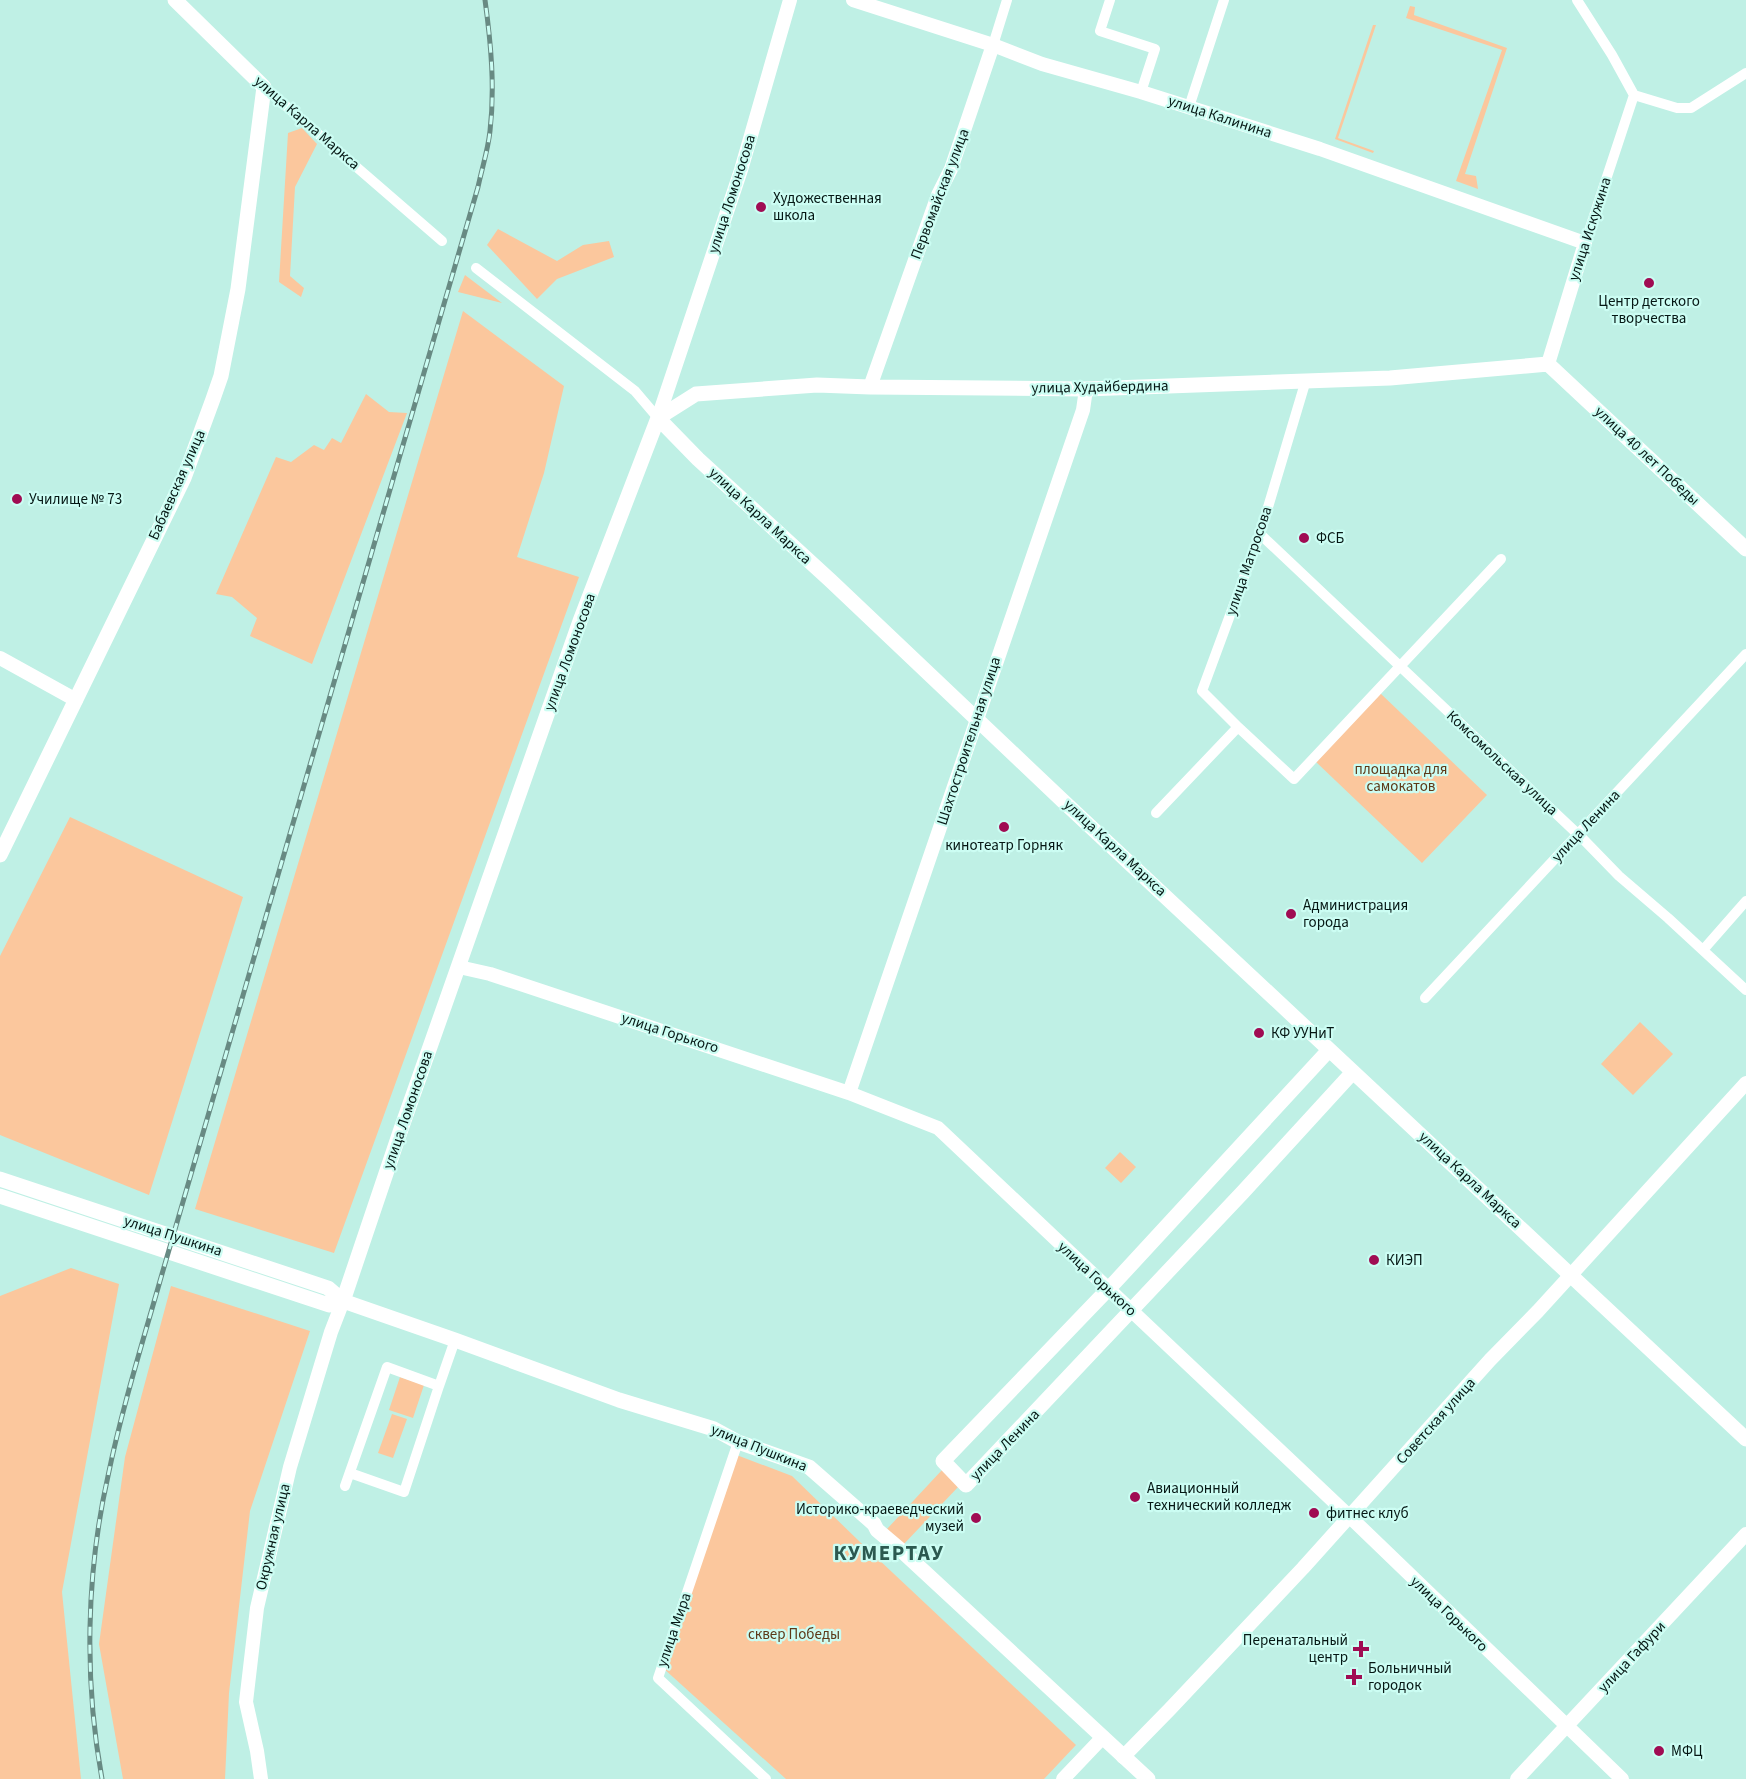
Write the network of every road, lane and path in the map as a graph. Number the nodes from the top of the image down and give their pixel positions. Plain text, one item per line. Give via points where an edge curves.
1 (175, 0) edge
2 (790, 0) edge
3 (853, 0) edge
4 (1007, 0) edge
5 (1110, 0) edge
6 (1224, 0) edge
7 (1577, 0) edge
8 (892, 6) edge
9 (993, 45) junction
10 (1746, 73) edge
11 (264, 87) junction
12 (1141, 92) junction
13 (1634, 95) junction
14 (1189, 107) junction
15 (442, 241) dead end
16 (1585, 243) junction
17 (476, 268) dead end
18 (1548, 364) junction
19 (1306, 380) junction
20 (870, 387) junction
21 (1086, 389) junction
22 (658, 418) junction
23 (1260, 534) junction
24 (1746, 549) edge
25 (1501, 559) dead end
26 (1746, 654) edge
27 (0, 658) edge
28 (1400, 667) junction
29 (76, 700) junction
30 (977, 719) junction
31 (1238, 727) junction
32 (1156, 813) dead end
33 (1578, 834) junction
34 (0, 855) edge
35 (1746, 901) edge
36 (1703, 950) junction
37 (459, 967) junction
38 (1746, 990) edge
39 (1425, 998) dead end
40 (1329, 1050) junction
41 (1353, 1072) junction
42 (1746, 1083) edge
43 (849, 1093) junction
44 (0, 1179) edge
45 (0, 1196) edge
46 (1572, 1274) junction
47 (1108, 1290) junction
48 (343, 1301) junction
49 (1130, 1310) junction
50 (455, 1340) junction
51 (439, 1386) junction
52 (1746, 1439) edge
53 (738, 1442) junction
54 (350, 1473) junction
55 (345, 1486) dead end
56 (1349, 1516) junction
57 (1746, 1534) edge
58 (1567, 1727) junction
59 (1103, 1737) junction
60 (1123, 1756) junction
61 (261, 1779) edge
62 (766, 1779) edge
63 (1063, 1779) edge
64 (1148, 1779) edge
65 (1518, 1779) edge
66 (1622, 1779) edge

1 - 11 main road, улица Карла Маркса
2 - 22 street, улица Ломоносова via 741,170
3 - 8 street, улица Калинина
4 - 9 street, Первомайская улица
5 - 12 street via 1100,31 1155,49
6 - 14 street
7 - 13 street
8 - 9 street, улица Калинина
9 - 12 street, улица Калинина via 1042,64
9 - 20 street, Первомайская улица
10 - 13 street via 1691,108 1677,108
11 - 15 street, улица Карла Маркса
11 - 29 main road, Бабаевская улица via 238,289 221,376 184,478
12 - 14 street, улица Калинина
13 - 16 street, улица Искужина
14 - 16 street, улица Калинина
16 - 18 street, улица Искужина
17 - 22 street, улица Карла Маркса via 635,392
18 - 19 main road, улица Худайбердина via 1390,378
18 - 24 main road, улица 40 лет Победы
19 - 21 main road, улица Худайбердина
19 - 23 street, улица Матросова
20 - 21 main road, улица Худайбердина
20 - 22 main road, улица Худайбердина via 817,385 696,394
21 - 30 street, Шахтостроительная улица via 1083,410
22 - 30 main road, улица Карла Маркса
22 - 37 main road, улица Ломоносова via 580,621
23 - 28 street, Комсомольская улица
23 - 31 street, улица Матросова via 1202,692
25 - 28 street
26 - 33 street, улица Ленина
27 - 29 street
28 - 31 street, улица Матросова via 1294,779
28 - 33 street, Комсомольская улица
29 - 34 main road, Бабаевская улица
30 - 40 main road, улица Карла Маркса
30 - 43 street, Шахтостроительная улица
31 - 32 street
33 - 36 street, Комсомольская улица
33 - 39 street, улица Ленина
35 - 36 street
36 - 38 street, Комсомольская улица
37 - 43 street, улица Горького
37 - 48 main road, улица Ломоносова
40 - 41 main road, улица Карла Маркса
40 - 47 main road, улица Ленина
41 - 46 main road, улица Карла Маркса
41 - 49 main road, улица Ленина
42 - 46 street, Советская улица
43 - 47 street, улица Горького via 938,1128
44 - 48 main road, улица Пушкина via 328,1288
45 - 48 main road, улица Пушкина via 328,1305
46 - 52 main road, улица Карла Маркса
46 - 56 street, Советская улица
47 - 49 street, улица Горького
47 - 49 main road, улица Ленина via 943,1461 966,1485
48 - 50 main road, улица Пушкина
48 - 61 street, Окружная улица via 290,1467 257,1608 246,1702
49 - 56 street, улица Горького
50 - 51 street
50 - 53 main road, улица Пушкина via 619,1400 714,1429
51 - 54 street via 387,1367
51 - 54 street via 404,1492
53 - 59 main road, улица Пушкина via 809,1467
53 - 62 street, улица Мира via 658,1678
54 - 55 street
56 - 58 street, улица Горького
56 - 60 street, Советская улица
57 - 58 street, улица Гафури
58 - 65 street, улица Гафури
58 - 66 street, улица Горького
59 - 60 main road, улица Пушкина
59 - 63 street
60 - 64 main road, улица Пушкина

